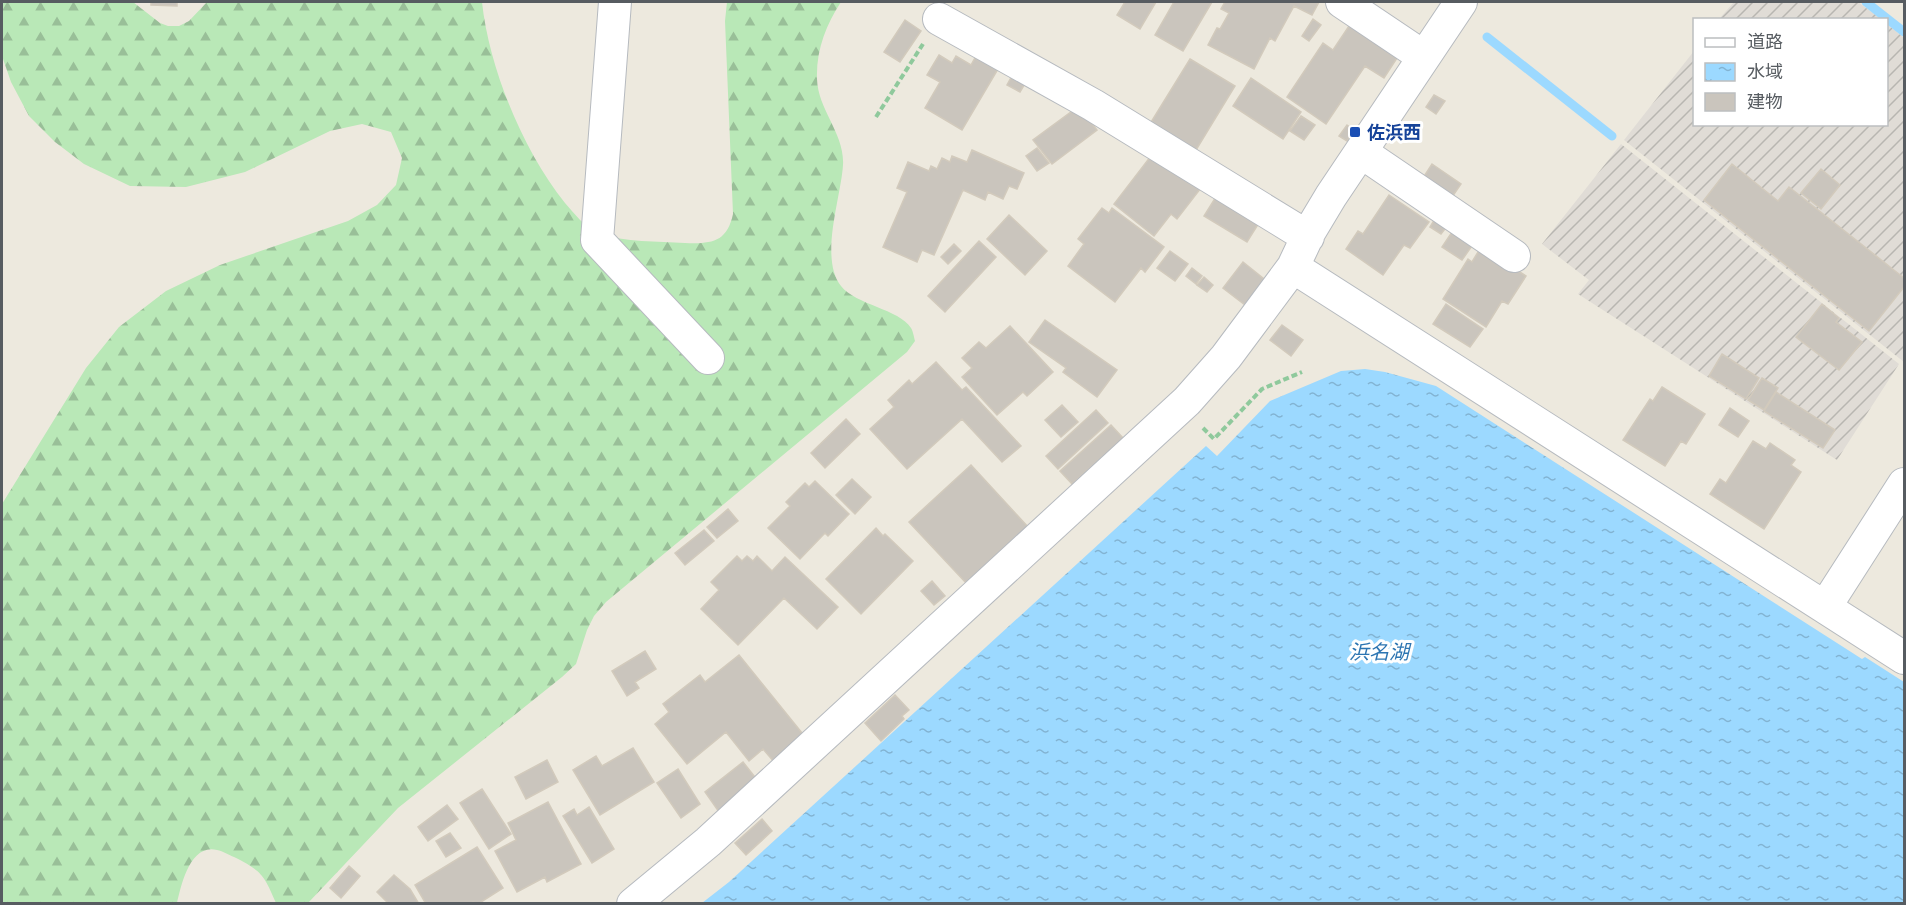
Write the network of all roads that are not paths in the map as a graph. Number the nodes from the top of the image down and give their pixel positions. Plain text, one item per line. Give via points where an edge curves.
1 (615, 2) edge
2 (1342, 2) edge
3 (1461, 2) edge
4 (939, 19) road end
5 (1424, 57) junction
6 (1361, 152) junction
7 (1308, 237) junction
8 (1514, 256) dead end
9 (1293, 267) junction
10 (708, 358) dead end
11 (1905, 484) edge
12 (1825, 607) junction
13 (1903, 657) edge
14 (633, 903) edge

1 - 10 street via 597,240
2 - 5 street
3 - 5 street
4 - 7 street via 1093,105
5 - 6 street
6 - 7 street
6 - 8 street
7 - 9 street
9 - 12 street
9 - 14 street via 1226,357 1187,401 708,842
11 - 12 street
12 - 13 street

